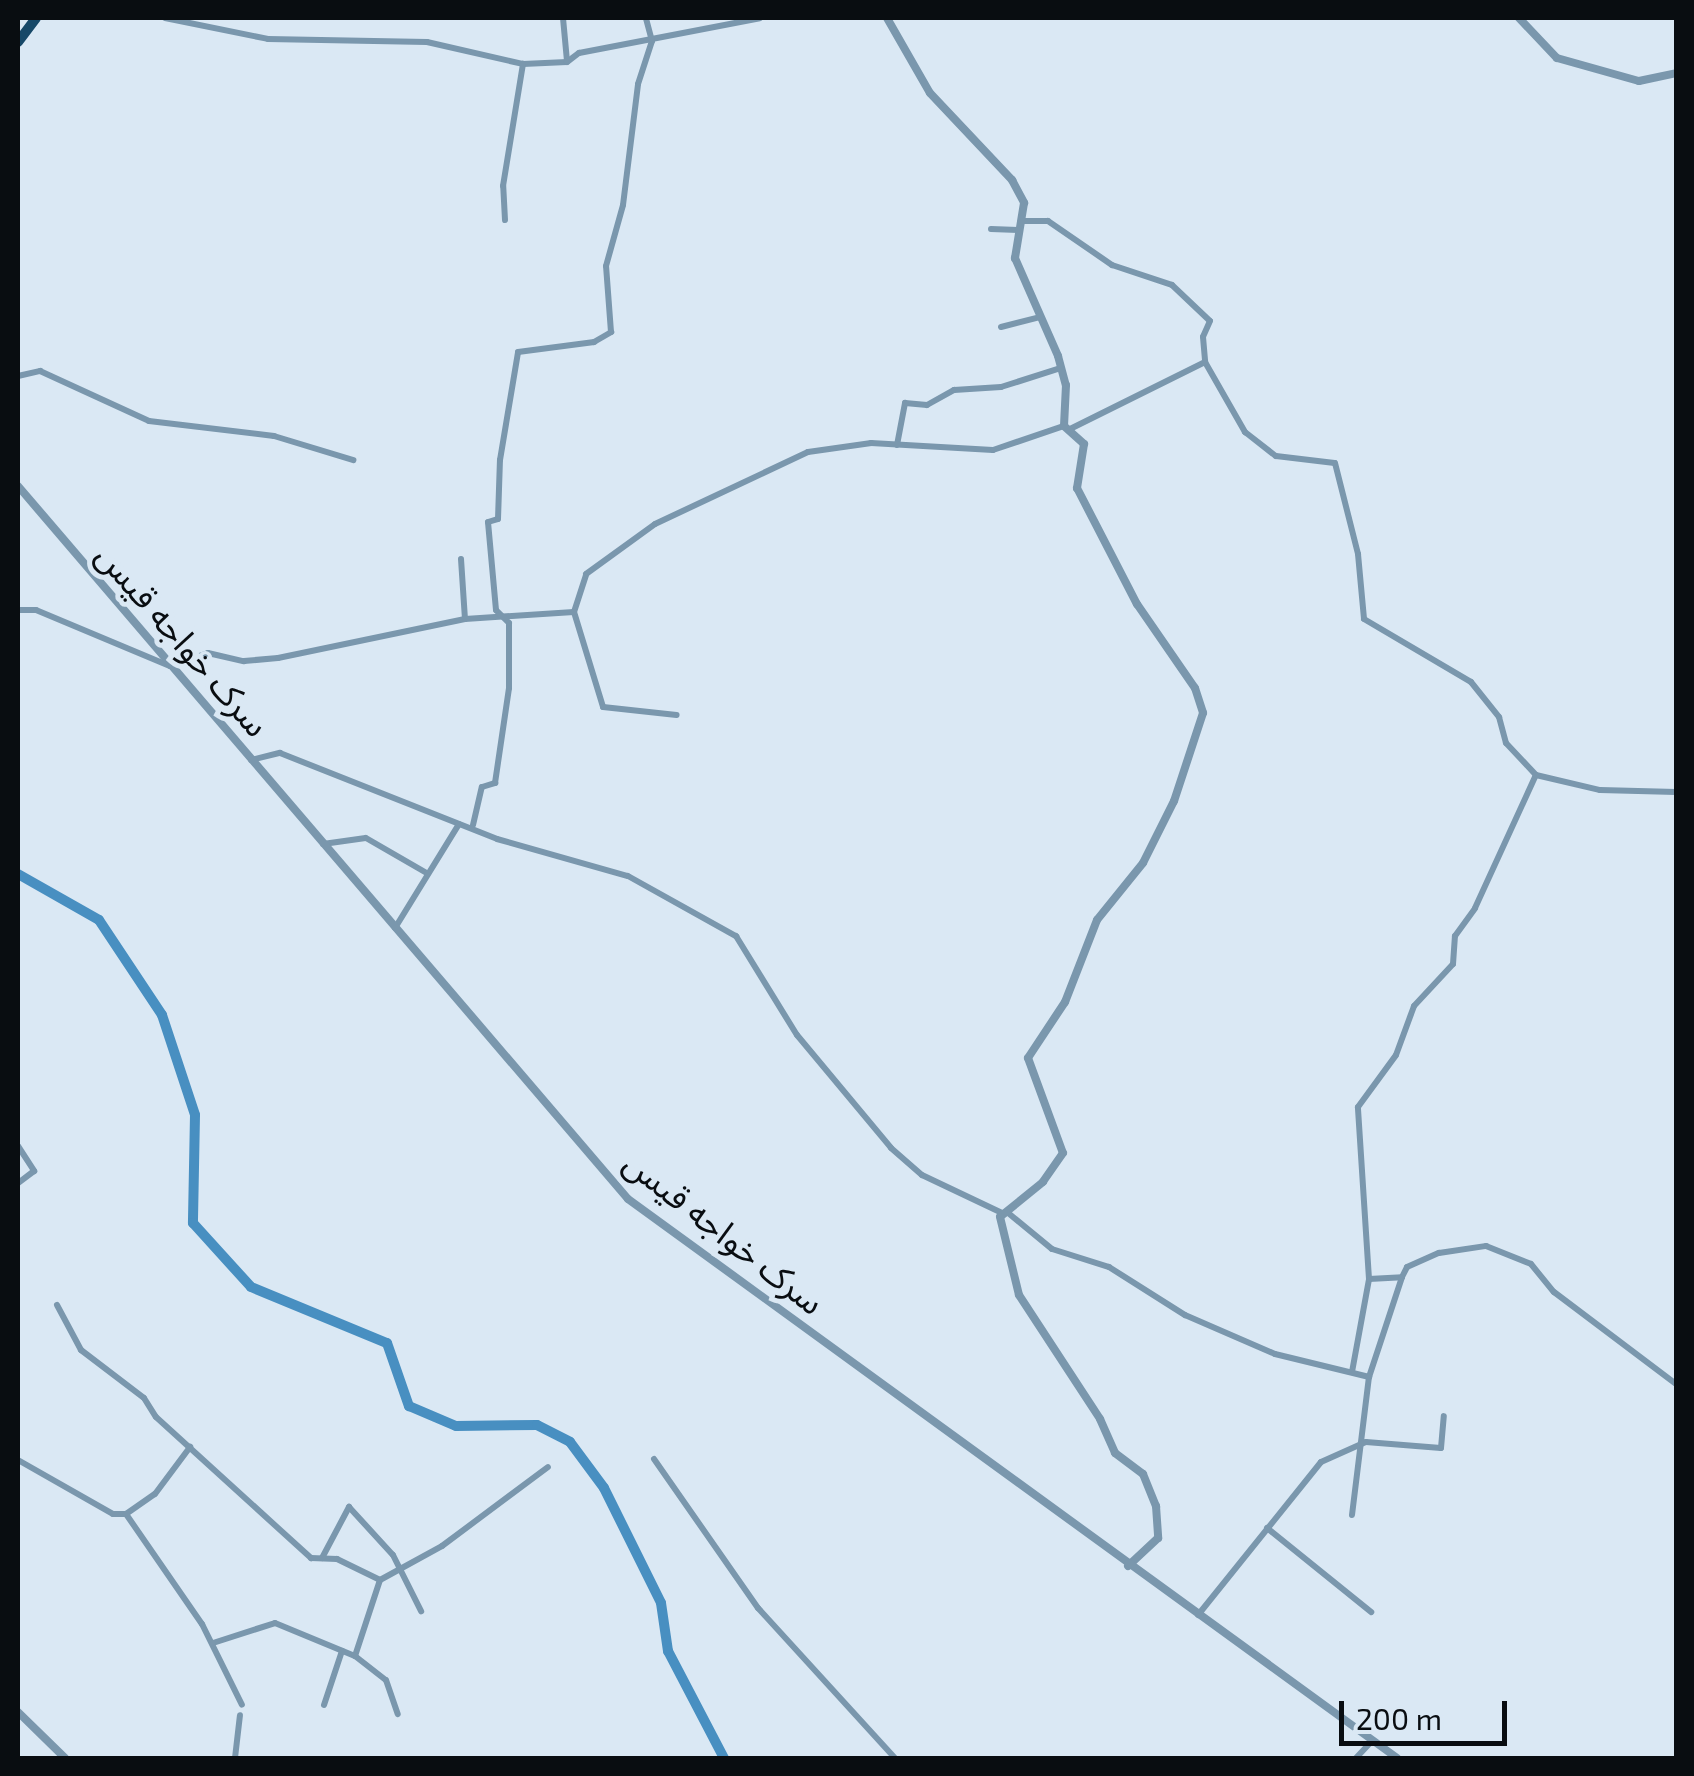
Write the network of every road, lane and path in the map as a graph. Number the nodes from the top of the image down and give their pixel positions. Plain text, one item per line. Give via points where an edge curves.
1 (36, 18) edge
2 (165, 18) edge
3 (562, 18) edge
4 (646, 18) edge
5 (760, 18) edge
6 (887, 18) edge
7 (1519, 18) edge
8 (652, 41) junction
9 (18, 42) edge
10 (567, 62) junction
11 (523, 64) junction
12 (1676, 74) edge
13 (505, 220) dead end
14 (1021, 226) junction
15 (990, 230) dead end
16 (1040, 317) junction
17 (1001, 327) dead end
18 (1205, 362) junction
19 (1061, 368) junction
20 (18, 376) edge
21 (1066, 428) junction
22 (896, 445) junction
23 (353, 460) dead end
24 (18, 486) edge
25 (460, 559) dead end
26 (18, 610) edge
27 (574, 612) junction
28 (501, 617) junction
29 (465, 619) junction
30 (170, 666) junction
31 (676, 715) dead end
32 (251, 760) junction
33 (1536, 775) junction
34 (1676, 792) edge
35 (459, 824) junction
36 (473, 825) junction
37 (323, 844) junction
38 (425, 872) junction
39 (395, 928) junction
40 (18, 1146) edge
41 (18, 1183) edge
42 (1006, 1213) junction
43 (1402, 1277) junction
44 (1369, 1279) junction
45 (57, 1304) dead end
46 (1352, 1372) junction
47 (1369, 1376) junction
48 (1676, 1384) edge
49 (1444, 1416) dead end
50 (1359, 1445) junction
51 (190, 1447) junction
52 (654, 1459) dead end
53 (18, 1460) edge
54 (548, 1467) dead end
55 (126, 1514) junction
56 (1352, 1515) dead end
57 (1268, 1528) junction
58 (322, 1558) junction
59 (1128, 1566) junction
60 (396, 1570) junction
61 (380, 1580) junction
62 (422, 1611) dead end
63 (1370, 1612) dead end
64 (1198, 1616) junction
65 (212, 1644) junction
66 (342, 1651) junction
67 (355, 1656) junction
68 (242, 1705) dead end
69 (324, 1705) dead end
70 (18, 1712) edge
71 (398, 1714) dead end
72 (240, 1715) dead end
73 (1372, 1740) junction
74 (65, 1758) edge
75 (234, 1758) edge
76 (895, 1758) edge
77 (1356, 1758) edge
78 (1398, 1758) edge

1 - 9 highway
2 - 11 street via 268,39 427,42
3 - 10 street
4 - 8 street
5 - 8 street
6 - 14 street via 930,93 1012,180 1024,203
7 - 12 street via 1556,58 1638,80
8 - 10 street via 579,53
8 - 28 street via 638,84 624,205 606,266 611,332 594,342 518,352 500,460 498,519 488,522
10 - 11 street
11 - 13 street via 503,186
14 - 15 street
14 - 16 street via 1017,267
14 - 18 street via 1048,221 1112,265 1185,295 1210,320
16 - 17 street
16 - 19 street
18 - 21 street
18 - 33 street via 1244,432 1261,448 1290,461 1335,464 1358,554 1364,619 1471,682 1499,718 1506,743
19 - 21 street
19 - 22 street via 1001,387 954,390 927,405 906,403
20 - 23 street via 40,371 148,421 274,436
21 - 22 street via 993,450
21 - 42 street via 1084,444 1077,488 1137,604 1195,688 1203,713 1174,800 1143,863 1097,920 1065,1002 1028,1058 1064,1153 1043,1182
22 - 27 street via 808,452 655,524 586,574
24 - 30 street, سرک خواجه قیس
25 - 29 street
26 - 30 street via 36,610
27 - 28 street
27 - 31 street via 603,707
28 - 29 street
28 - 36 street via 508,622 512,654 506,718 495,784 482,788
29 - 30 street via 278,658 244,661 208,653
30 - 32 street, سرک خواجه قیس
32 - 35 street via 280,753 326,777
32 - 37 street, سرک خواجه قیس
33 - 34 street via 1600,790
33 - 44 street via 1475,908 1454,936 1453,964 1414,1006 1396,1055 1358,1108
35 - 36 street
35 - 38 street
36 - 42 street via 497,839 628,876 736,936 798,1035 892,1148 922,1175
37 - 38 street via 366,838
37 - 39 street, سرک خواجه قیس
38 - 39 street
39 - 59 street, سرک خواجه قیس via 628,1199
40 - 41 street via 34,1171
42 - 46 street via 1052,1249 1109,1267 1185,1315 1275,1354 1342,1375
42 - 59 street via 1019,1296 1100,1419 1114,1453 1143,1474 1156,1506 1158,1538
43 - 44 street
43 - 47 street
43 - 48 street via 1407,1267 1457,1248 1486,1246 1515,1256
44 - 46 street
45 - 51 street via 81,1350 144,1398
46 - 47 street
47 - 50 street
49 - 50 street via 1442,1448
50 - 56 street
50 - 57 street via 1320,1462
51 - 55 street via 155,1494
51 - 58 street via 300,1554
52 - 76 street via 758,1608
53 - 55 street via 114,1514
54 - 60 street via 442,1546
55 - 65 street
57 - 63 street
57 - 64 street
58 - 60 street via 348,1507 372,1528
58 - 61 street
59 - 64 street, سرک خواجه قیس
60 - 61 street
60 - 62 street
61 - 67 street
64 - 73 street, سرک خواجه قیس
65 - 66 street via 275,1623
65 - 68 street
66 - 67 street
66 - 69 street
67 - 71 street via 386,1680
70 - 74 street
72 - 75 street
73 - 77 street
73 - 78 street, سرک خواجه قیس

